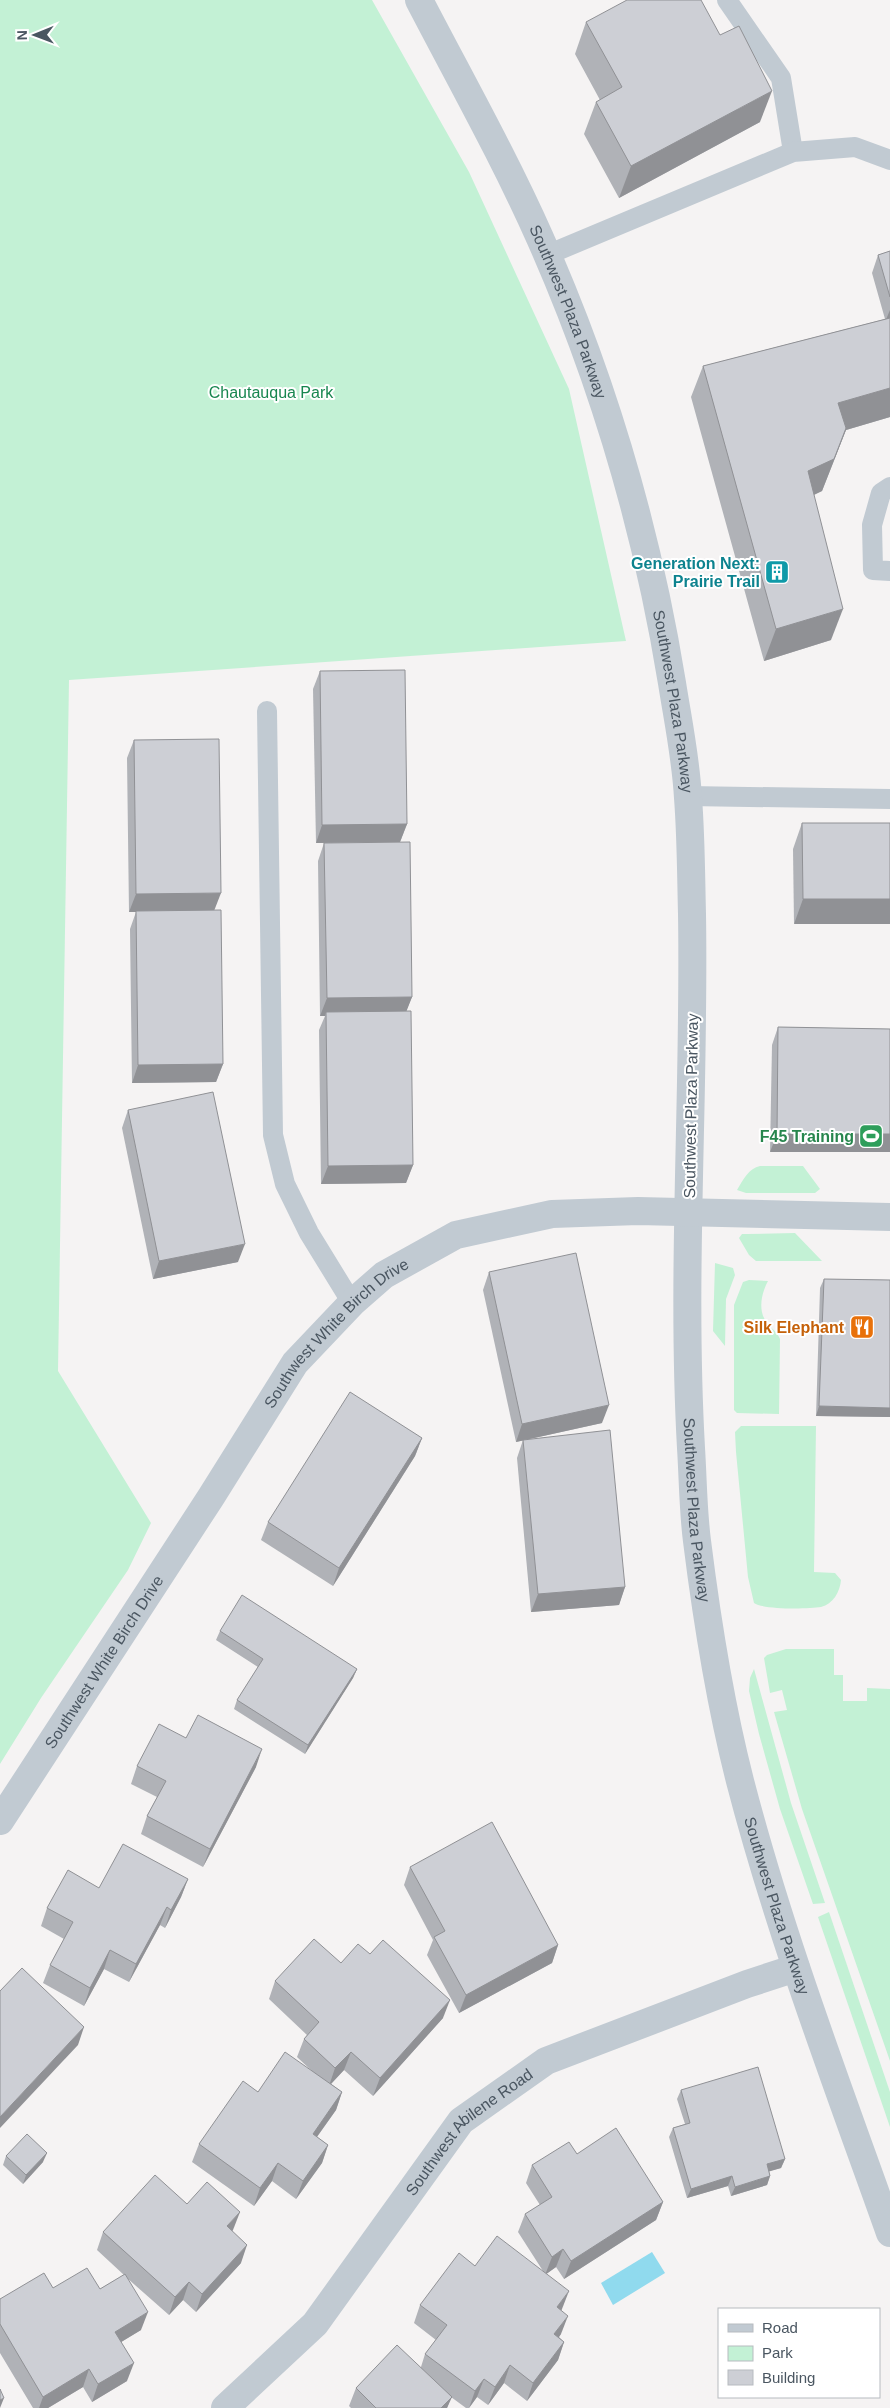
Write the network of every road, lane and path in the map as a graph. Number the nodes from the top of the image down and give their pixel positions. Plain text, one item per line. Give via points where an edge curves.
1 (419, 0) edge
2 (727, 0) edge
3 (793, 152) junction
4 (890, 160) edge
5 (547, 255) junction
6 (890, 487) edge
7 (890, 571) edge
8 (267, 711) dead end
9 (688, 796) junction
10 (890, 798) edge
11 (688, 1211) junction
12 (890, 1217) edge
13 (352, 1303) junction
14 (0, 1821) edge
15 (796, 1968) junction
16 (890, 2233) edge
17 (224, 2408) edge

1 - 5 street, Southwest Plaza Parkway via 491,136
2 - 3 lane via 781,78
3 - 4 lane via 855,147
3 - 5 lane
5 - 9 street, Southwest Plaza Parkway via 613,427 641,528 664,637
6 - 7 lane via 881,493 872,524 873,570
8 - 13 lane via 273,1135 285,1184 309,1233
9 - 10 lane
9 - 11 street, Southwest Plaza Parkway via 694,1014
11 - 12 street, Southwest White Birch Drive
11 - 13 street, Southwest White Birch Drive via 552,1214 456,1235 384,1274
11 - 15 street, Southwest Plaza Parkway via 686,1366 696,1531 708,1630 739,1779
13 - 14 street, Southwest White Birch Drive via 295,1363
15 - 16 street, Southwest Plaza Parkway
15 - 17 street, Southwest Abilene Road via 546,2061 461,2121 315,2324

